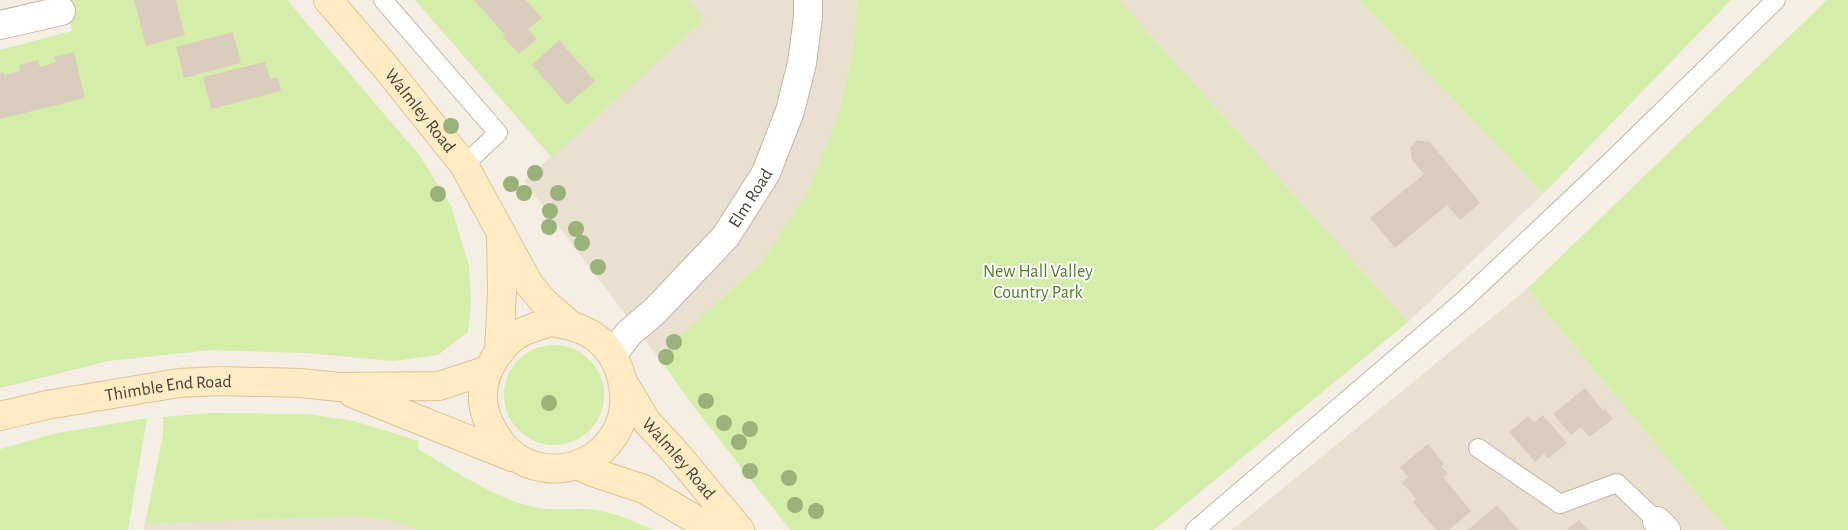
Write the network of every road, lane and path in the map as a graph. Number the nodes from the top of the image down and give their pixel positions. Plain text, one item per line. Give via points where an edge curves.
1 (328, 0) edge
2 (383, 0) edge
3 (808, 0) edge
4 (1776, 0) edge
5 (61, 11) dead end
6 (13, 15) edge
7 (464, 165) junction
8 (501, 230) junction
9 (569, 324) junction
10 (612, 354) junction
11 (493, 361) junction
12 (623, 382) junction
13 (339, 388) junction
14 (0, 416) edge
15 (1478, 448) dead end
16 (520, 461) junction
17 (578, 465) junction
18 (1662, 525) edge
19 (713, 530) edge
20 (740, 530) edge
21 (1195, 530) edge

1 - 7 main road, Walmley Road
2 - 7 lane via 498,133
3 - 10 street, Elm Road via 802,63 790,112 766,173 726,236
4 - 21 lane via 1465,299
5 - 6 street
7 - 8 main road, Walmley Road
8 - 9 main road, Walmley Road via 529,284
8 - 11 main road, Walmley Road via 502,292
9 - 10 main road via 598,339
9 - 11 main road via 550,322 514,336
10 - 12 main road
11 - 13 main road, Thimble End Road via 439,386
11 - 16 main road via 482,389 484,411 493,432
12 - 17 main road via 623,415 614,436 601,452
12 - 20 main road, Walmley Road via 648,422
13 - 14 main road, Thimble End Road via 219,380 179,383
13 - 16 main road, Thimble End Road
15 - 18 lane via 1560,504 1617,483
16 - 17 main road via 550,470
17 - 19 main road via 644,489

